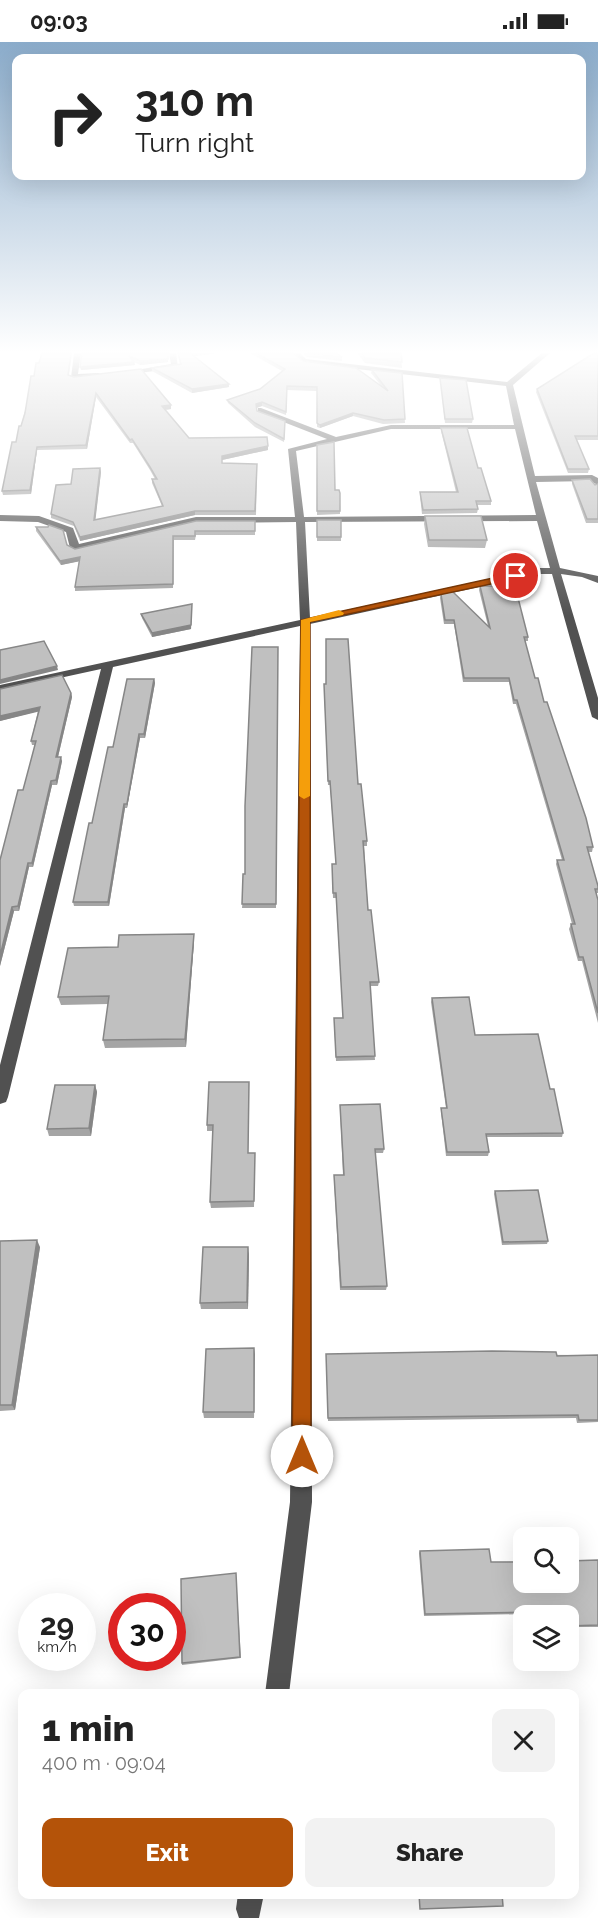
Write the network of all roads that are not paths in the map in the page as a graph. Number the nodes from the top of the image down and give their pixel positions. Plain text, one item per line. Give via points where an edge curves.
1 (328, 441) edge
2 (522, 441) edge
3 (532, 479) junction
4 (596, 479) edge
5 (0, 518) edge
6 (542, 518) junction
7 (300, 519) junction
8 (556, 570) junction
9 (598, 580) edge
10 (305, 620) junction
11 (108, 664) junction
12 (0, 688) edge
13 (598, 717) edge
14 (0, 1097) edge
15 (278, 1689) edge

1 - 7 street via 292,449
2 - 3 street
3 - 4 street
3 - 6 street
5 - 7 street via 39,519 70,531 75,548 196,520
6 - 7 street
6 - 8 street
7 - 10 street
8 - 9 street
8 - 10 street
8 - 13 street
10 - 11 street
10 - 15 street via 301,1502
11 - 12 street
11 - 14 street

